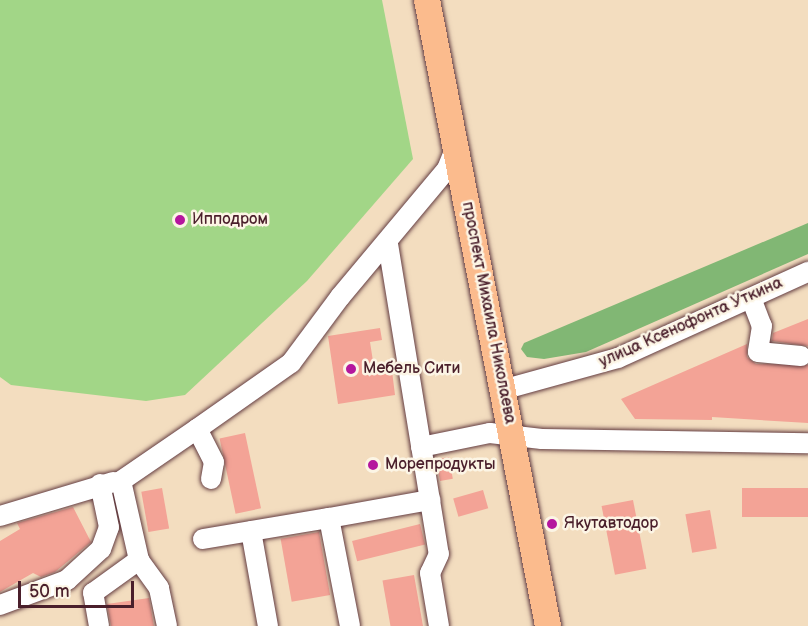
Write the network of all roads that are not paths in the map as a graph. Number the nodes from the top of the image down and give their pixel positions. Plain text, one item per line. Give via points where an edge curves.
1 (428, 0) edge
2 (456, 147) junction
3 (388, 244) junction
4 (808, 272) edge
5 (751, 298) junction
6 (801, 356) dead end
7 (502, 390) junction
8 (197, 429) junction
9 (511, 435) junction
10 (808, 443) edge
11 (421, 447) junction
12 (212, 479) dead end
13 (121, 481) junction
14 (100, 484) junction
15 (430, 500) junction
16 (0, 516) edge
17 (329, 518) junction
18 (251, 531) junction
19 (203, 539) dead end
20 (139, 560) junction
21 (0, 605) edge
22 (99, 626) edge
23 (167, 626) edge
24 (268, 626) edge
25 (350, 626) edge
26 (440, 626) edge
27 (548, 626) edge

1 - 2 main road, проспект Михаила Николаева
2 - 3 street via 447,169
2 - 7 main road, проспект Михаила Николаева
3 - 8 street via 340,297 291,363
3 - 11 street
4 - 5 street, улица Ксенофонта Уткина
5 - 6 street via 762,326 758,352
5 - 7 street, улица Ксенофонта Уткина via 618,358
7 - 9 main road, проспект Михаила Николаева
8 - 12 street via 214,462
8 - 13 street
9 - 10 street
9 - 11 street via 490,434
9 - 27 main road, проспект Михаила Николаева
11 - 15 street
13 - 14 street
13 - 20 street
14 - 16 street
14 - 21 street via 109,527 101,549 67,580
15 - 17 street
15 - 26 street via 439,554 430,573
17 - 18 street
17 - 25 street
18 - 19 street
18 - 24 street
20 - 22 street via 93,593
20 - 23 street via 159,588

